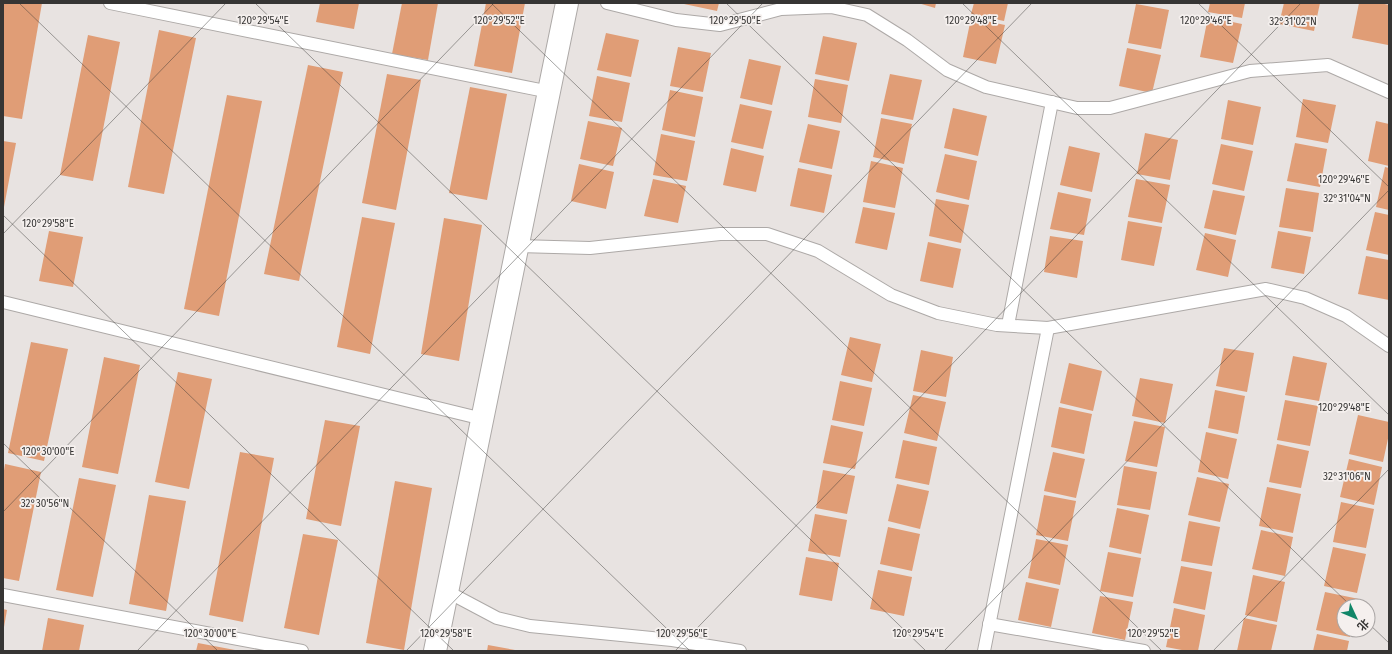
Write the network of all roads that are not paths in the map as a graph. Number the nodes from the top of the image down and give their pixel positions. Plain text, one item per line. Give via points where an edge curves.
1 (110, 3) edge
2 (567, 3) edge
3 (607, 3) edge
4 (550, 92) junction
5 (1389, 92) edge
6 (1052, 102) junction
7 (518, 246) junction
8 (3, 302) edge
9 (1008, 325) junction
10 (1048, 328) junction
11 (1389, 346) edge
12 (483, 419) junction
13 (448, 592) junction
14 (3, 595) edge
15 (989, 624) junction
16 (302, 651) edge
17 (436, 651) edge
18 (740, 651) edge
19 (984, 651) edge
20 (1144, 651) edge

1 - 4 lane
2 - 4 street
3 - 6 lane via 676,20 720,25 781,9 831,7 866,15 907,40 947,70 986,88
4 - 7 street
5 - 6 lane via 1328,65 1250,71 1110,108 1077,108
6 - 9 lane
7 - 9 lane via 590,248 720,234 768,234 818,251 891,295 938,314
7 - 12 street
8 - 12 lane
9 - 10 lane
10 - 11 lane via 1266,289 1305,298 1346,316
10 - 15 lane
12 - 13 street
13 - 17 street
13 - 18 lane via 497,618 530,626 672,640
14 - 16 lane
15 - 19 lane
15 - 20 lane

